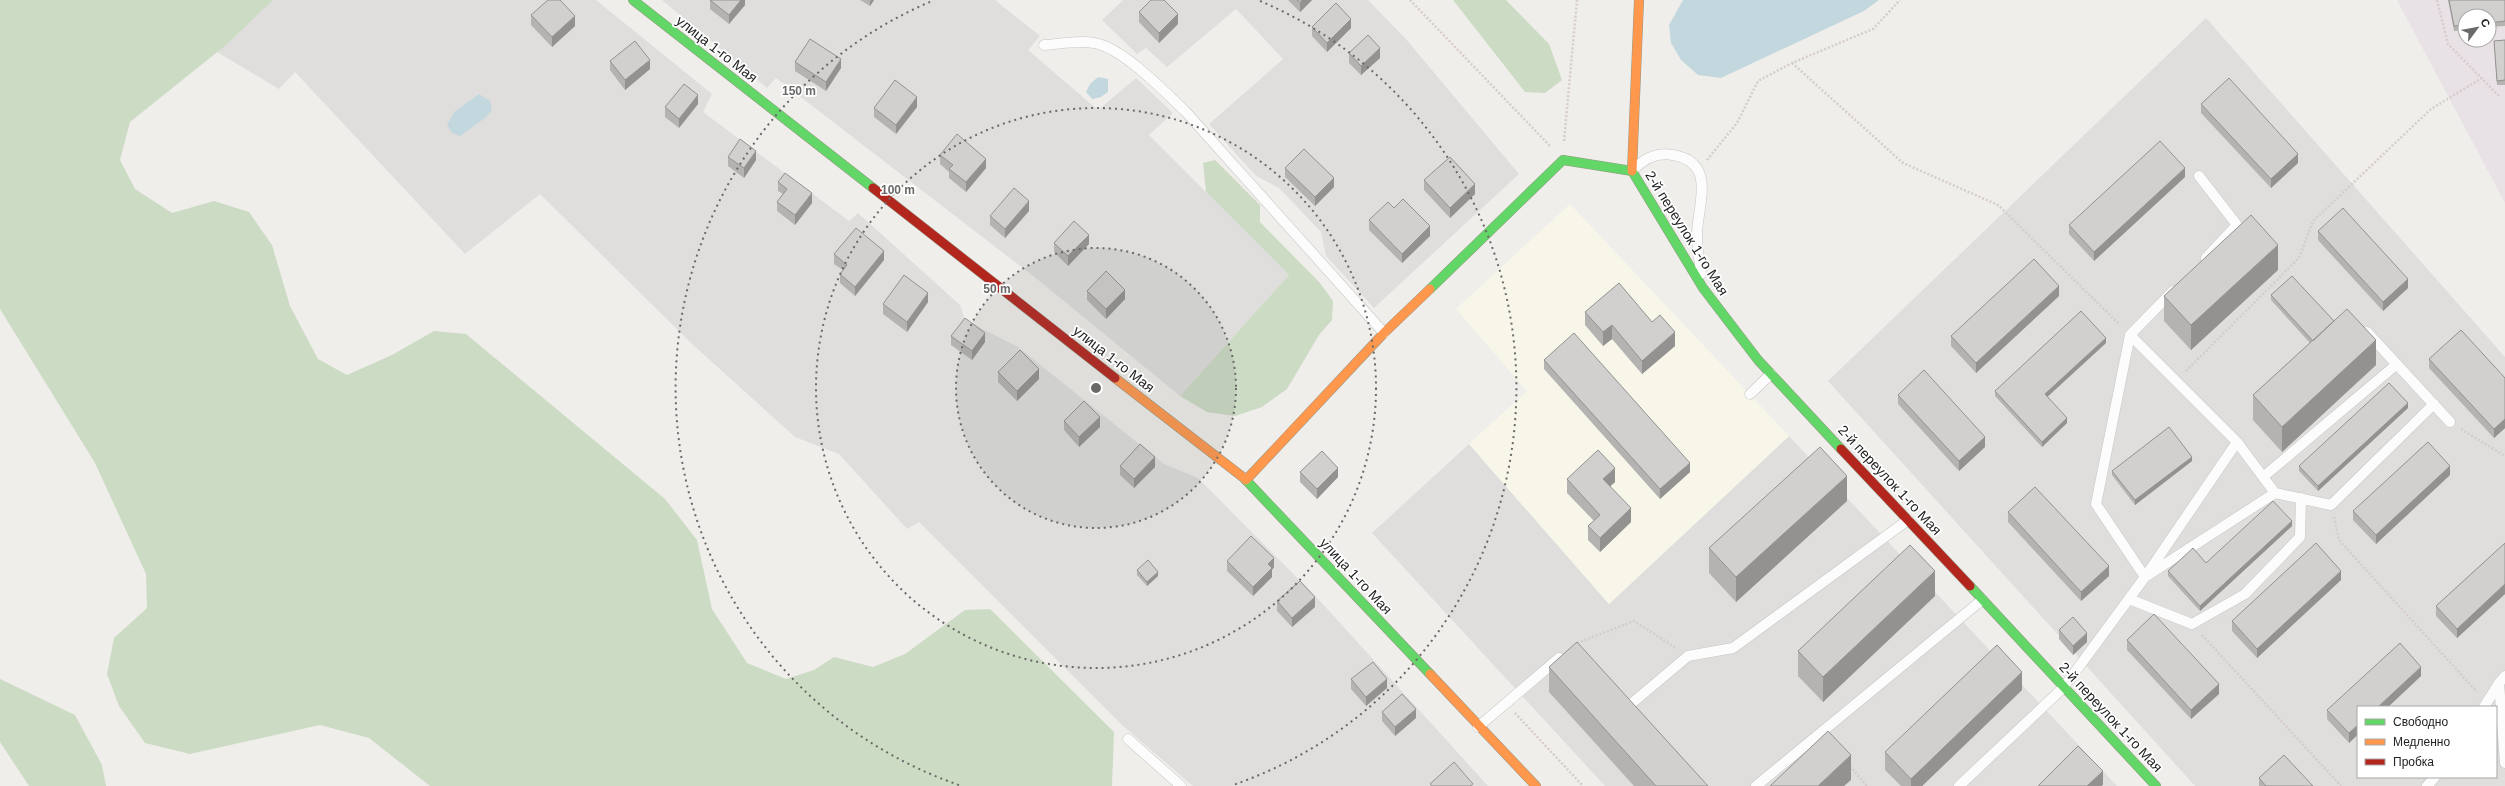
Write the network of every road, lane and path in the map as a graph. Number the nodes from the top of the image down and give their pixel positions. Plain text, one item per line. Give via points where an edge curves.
1 (633, 0) edge
2 (1410, 0) edge
3 (1577, 0) edge
4 (1639, 0) edge
5 (1900, 0) edge
6 (2437, 0) edge
7 (1044, 45) dead end
8 (1792, 63) junction
9 (2482, 78) junction
10 (2499, 96) dead end
11 (1563, 160) junction
12 (1632, 171) junction
13 (1698, 171) junction
14 (2199, 176) dead end
15 (2200, 264) edge
16 (2178, 286) edge
17 (1703, 288) junction
18 (2362, 326) edge
19 (1384, 333) junction
20 (2130, 335) junction
21 (2397, 364) junction
22 (1771, 374) junction
23 (2176, 381) junction
24 (1750, 394) dead end
25 (2434, 404) junction
26 (2450, 422) joint
27 (2237, 442) junction
28 (2505, 456) edge
29 (2263, 477) junction
30 (1246, 480) junction
31 (2275, 493) junction
32 (2301, 498) junction
33 (2331, 505) junction
34 (1908, 520) junction
35 (2145, 577) junction
36 (2129, 599) junction
37 (1982, 600) junction
38 (2192, 624) junction
39 (1576, 644) joint
40 (1688, 656) junction
41 (2502, 680) edge
42 (2064, 687) junction
43 (1506, 704) junction
44 (1631, 704) edge
45 (2485, 705) edge
46 (1478, 727) junction
47 (1128, 739) dead end
48 (2502, 761) edge
49 (1846, 762) edge
50 (2434, 778) edge
51 (1181, 786) edge
52 (1536, 786) edge
53 (1583, 786) edge
54 (1756, 786) edge
55 (1866, 786) edge
56 (1959, 786) edge
57 (2156, 786) edge
58 (2341, 786) edge
59 (2428, 786) edge

1 - 30 street, улица 1-го Мая
2 - 11 path
3 - 11 path
4 - 12 street
5 - 8 path via 1873,30
6 - 9 path via 2448,44
7 - 19 lane via 1094,43 1124,57 1150,78 1186,112
8 - 13 path via 1758,81 1737,123
8 - 20 path via 1903,163 1998,205
9 - 10 path
9 - 23 path via 2431,109 2313,221 2299,258
11 - 12 street
11 - 19 street
12 - 13 lane via 1647,158 1665,153 1690,162
12 - 17 street, 2-й переулок 1-го Мая
13 - 17 lane via 1703,183 1696,237
14 - 15 lane via 2238,225
16 - 20 lane
17 - 22 street, 2-й переулок 1-го Мая
18 - 21 lane
19 - 30 street
20 - 23 lane
20 - 35 lane via 2096,504
21 - 25 lane
21 - 29 lane
22 - 24 lane
22 - 34 street, 2-й переулок 1-го Мая
23 - 27 lane
25 - 26 lane
25 - 33 lane
26 - 28 path
27 - 29 lane
27 - 35 lane
29 - 31 lane
30 - 46 street, улица 1-го Мая
31 - 32 lane
31 - 35 lane
32 - 33 lane
32 - 38 lane via 2300,537 2245,594
33 - 45 path via 2339,540
34 - 37 street, 2-й переулок 1-го Мая
34 - 40 lane via 1733,648
35 - 36 lane
36 - 38 lane
36 - 42 lane
37 - 42 street, 2-й переулок 1-го Мая
37 - 54 lane
38 - 58 path
39 - 40 path via 1634,622
39 - 43 lane
40 - 44 lane
41 - 45 lane
41 - 48 lane
42 - 56 lane
42 - 57 street, 2-й переулок 1-го Мая
43 - 46 lane
43 - 53 path
46 - 52 street, улица 1-го Мая
47 - 51 lane
49 - 55 path
50 - 59 lane

